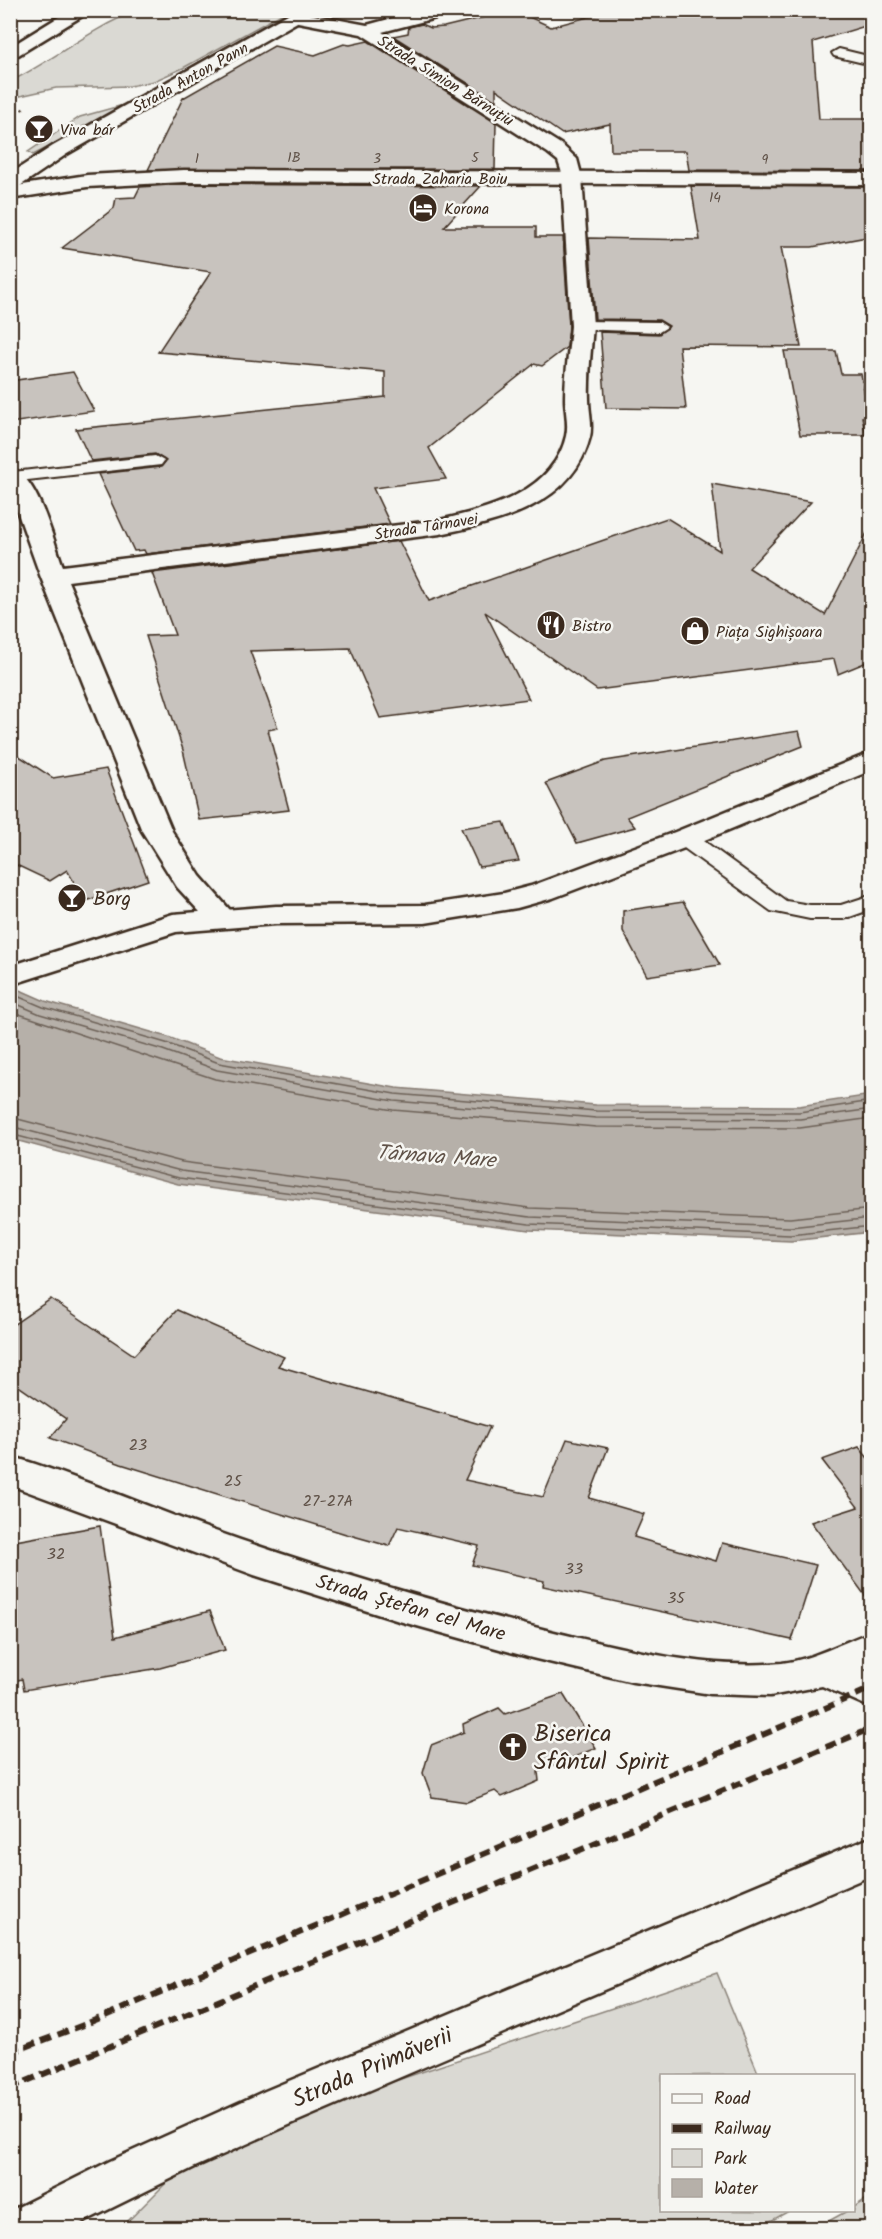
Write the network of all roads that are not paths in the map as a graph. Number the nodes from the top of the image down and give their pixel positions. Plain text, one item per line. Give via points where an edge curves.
1 (83, 10) edge
2 (445, 10) edge
3 (303, 14) edge
4 (367, 30) junction
5 (839, 53) dead end
6 (10, 55) edge
7 (872, 61) edge
8 (572, 178) junction
9 (872, 179) edge
10 (10, 184) edge
11 (10, 193) edge
12 (582, 326) junction
13 (659, 327) dead end
14 (155, 461) dead end
15 (12, 476) edge
16 (53, 575) junction
17 (872, 759) edge
18 (685, 838) junction
19 (872, 901) edge
20 (222, 918) junction
21 (10, 976) edge
22 (10, 1470) edge
23 (872, 1648) edge
24 (825, 1670) junction
25 (872, 1692) edge
26 (872, 1855) edge
27 (25, 2229) edge

1 - 6 main road
2 - 4 main road
3 - 4 main road, Strada Simion Bărnuțiu
3 - 10 main road, Strada Anton Pann via 60,150
4 - 8 main road, Strada Simion Bărnuțiu via 555,149 567,159
5 - 7 lane
8 - 9 main road, Strada Zaharia Boiu
8 - 11 main road, Strada Zaharia Boiu via 184,176 87,181
8 - 12 main road, Strada Târnavei
12 - 13 lane
12 - 16 main road, Strada Târnavei via 578,436 566,465 530,499 501,512 440,527
14 - 15 lane
15 - 16 main road via 23,491
16 - 20 main road via 157,831 188,881
17 - 18 main road
18 - 19 lane via 779,906 810,912 844,912
18 - 20 main road via 542,892 464,910
20 - 21 main road via 174,924
22 - 24 main road, Strada Ștefan cel Mare via 115,1511 463,1625 688,1676 737,1680 792,1677
23 - 24 main road, Strada Ștefan cel Mare
24 - 25 main road
26 - 27 main road, Strada Primăverii via 223,2129

